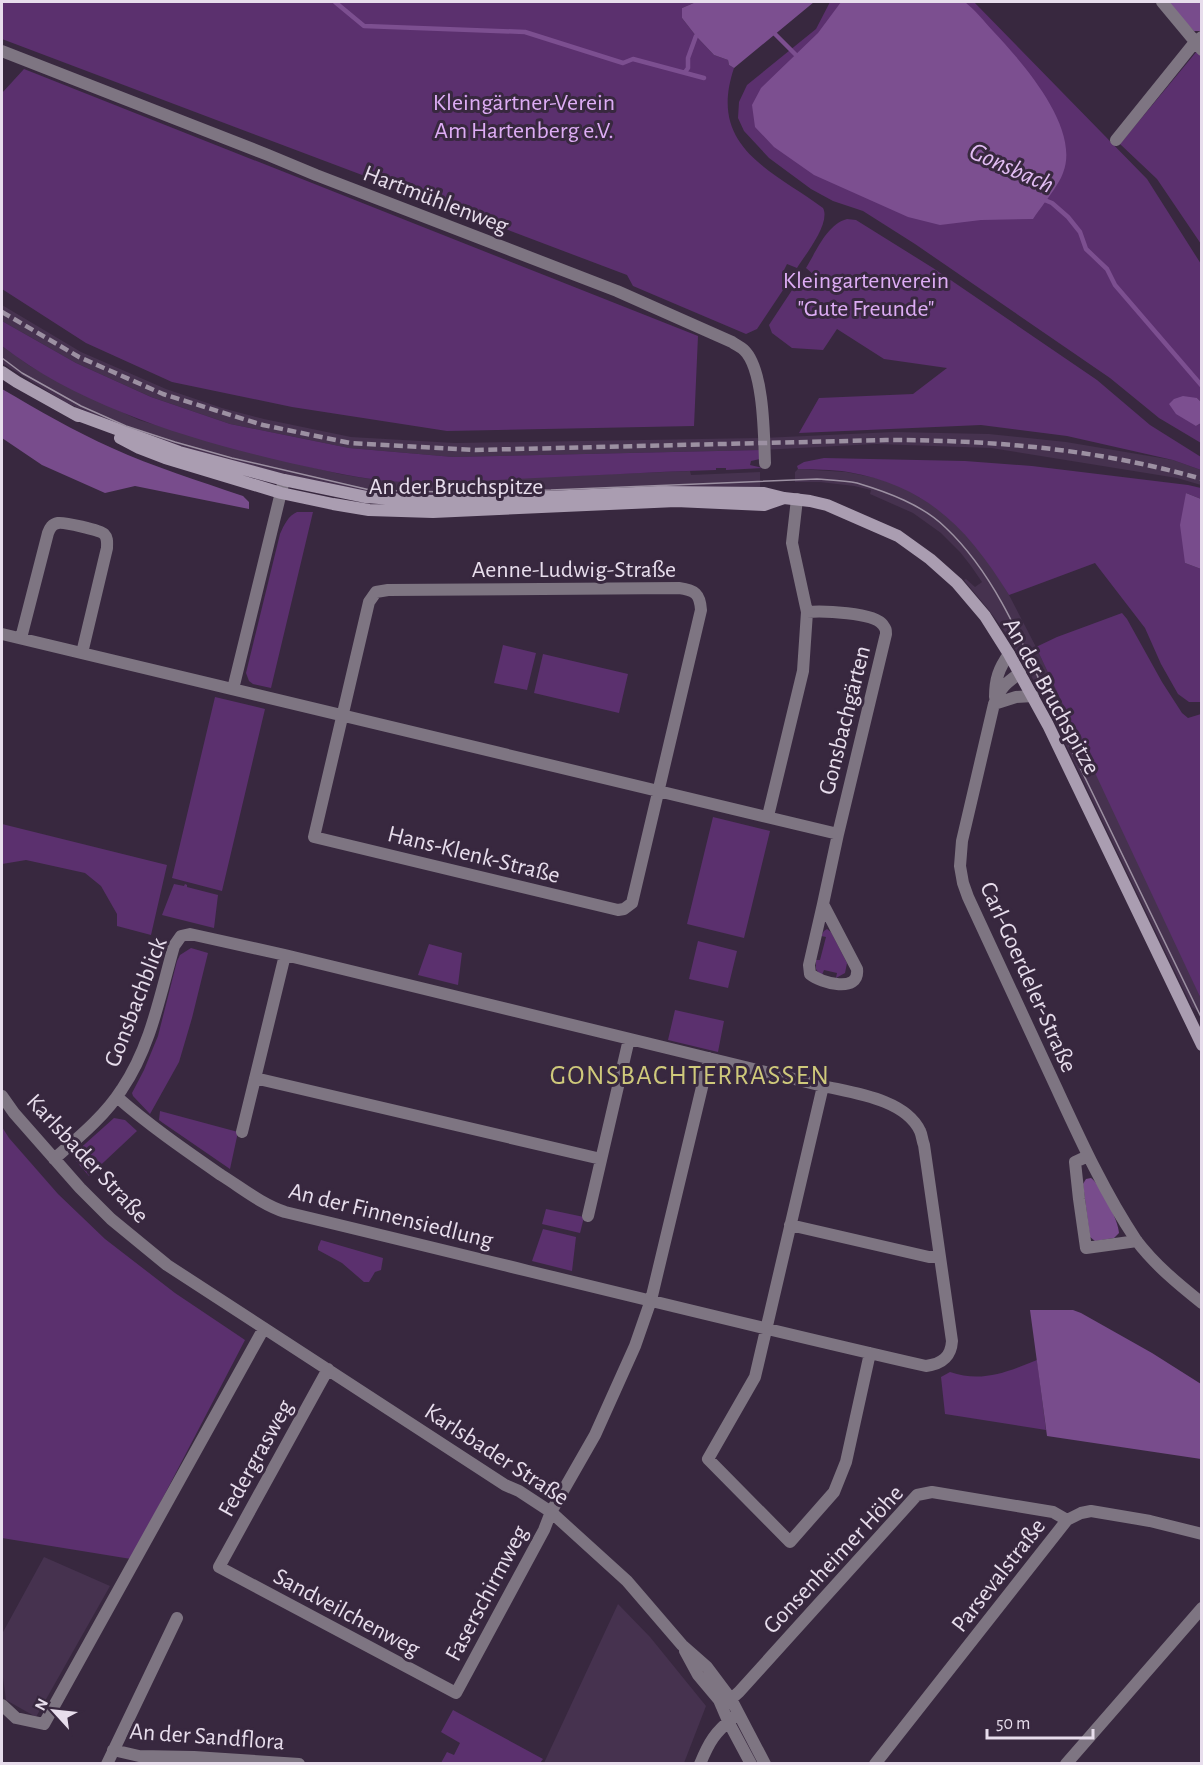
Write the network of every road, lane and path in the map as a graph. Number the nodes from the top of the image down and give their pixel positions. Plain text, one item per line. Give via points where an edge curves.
1 (1162, 2) edge
2 (1199, 43) edge
3 (2, 51) edge
4 (1116, 140) dead end
5 (2, 372) edge
6 (765, 463) dead end
7 (282, 486) junction
8 (797, 499) junction
9 (807, 612) junction
10 (2, 634) edge
11 (21, 638) junction
12 (82, 653) junction
13 (1009, 654) junction
14 (1020, 673) junction
15 (233, 689) junction
16 (1033, 696) junction
17 (994, 704) junction
18 (343, 715) junction
19 (658, 790) junction
20 (768, 816) junction
21 (838, 834) junction
22 (823, 904) junction
23 (285, 955) junction
24 (1187, 1013) junction
25 (1202, 1022) edge
26 (629, 1039) junction
27 (1202, 1045) edge
28 (709, 1058) junction
29 (255, 1078) junction
30 (823, 1086) junction
31 (2, 1096) edge
32 (117, 1097) junction
33 (242, 1132) dead end
34 (1088, 1156) junction
35 (54, 1159) junction
36 (601, 1159) junction
37 (588, 1216) dead end
38 (790, 1225) junction
39 (1137, 1241) junction
40 (940, 1257) junction
41 (651, 1300) junction
42 (1202, 1303) edge
43 (264, 1328) junction
44 (765, 1329) junction
45 (870, 1353) junction
46 (936, 1365) joint
47 (328, 1369) junction
48 (551, 1512) junction
49 (1067, 1520) junction
50 (1202, 1534) edge
51 (219, 1567) joint
52 (1202, 1608) edge
53 (177, 1618) dead end
54 (456, 1693) joint
55 (727, 1703) junction
56 (2, 1705) edge
57 (733, 1717) junction
58 (113, 1750) junction
59 (107, 1764) edge
60 (299, 1764) edge
61 (700, 1764) edge
62 (752, 1764) edge
63 (765, 1764) edge
64 (875, 1764) edge
65 (1066, 1764) edge

1 - 2 street
2 - 4 street
3 - 6 street, Hartmühlenweg via 617,291 732,342 744,350 756,374
5 - 7 main road, An der Bruchspitze via 73,413
7 - 8 main road, An der Bruchspitze via 419,501 694,492 764,493
7 - 15 street
8 - 9 street, Gonsbachgärten via 792,543
8 - 13 main road, An der Bruchspitze via 844,511 898,536 930,559 985,616
9 - 20 street, Gonsbachgärten via 803,671
9 - 21 street, Gonsbachgärten via 846,613 878,620 886,629
10 - 11 street
11 - 12 street
11 - 12 street via 51,526 63,523 99,531 108,539 107,548
12 - 15 street
13 - 14 main road, An der Bruchspitze
13 - 17 street, Carl-Goerdeler-Straße via 1000,667
14 - 16 main road, An der Bruchspitze
14 - 17 street, Carl-Goerdeler-Straße via 1004,685
15 - 18 street
16 - 17 street
16 - 24 main road, An der Bruchspitze
17 - 34 street, Carl-Goerdeler-Straße via 962,841 963,883
18 - 19 street
18 - 19 street, Hans-Klenk-Straße via 314,837 618,910 632,903
18 - 19 street, Aenne-Ludwig-Straße via 369,602 376,592 691,590 700,600 700,610
19 - 20 street
20 - 21 street, Gonsbachgärten
21 - 22 street, Gonsbachgärten
22 - 22 street, Gonsbachgärten via 810,974 850,984 856,980 857,969
23 - 26 street, Gonsbachblick
23 - 29 street
23 - 32 street, Gonsbachblick via 190,934 182,936 174,946 147,1043
24 - 25 main road
24 - 27 main road, An der Bruchspitze
26 - 28 street, Gonsbachblick
26 - 36 street
28 - 30 street, Gonsbachblick
28 - 41 street, Faserschirmweg
29 - 33 street
29 - 36 street
30 - 38 street
30 - 40 street, Gonsbachblick via 898,1108 919,1129
31 - 35 street, Karlsbader Straße
32 - 35 street, Gonsbachblick
32 - 41 street, An der Finnensiedlung via 171,1141 271,1207
34 - 39 street, Carl-Goerdeler-Straße
34 - 39 street via 1075,1162 1086,1248
35 - 43 street, Karlsbader Straße via 130,1236
36 - 37 street
38 - 40 street
38 - 44 street
39 - 42 street, Carl-Goerdeler-Straße
40 - 46 street, Gonsbachblick via 952,1341 949,1355
41 - 44 street, An der Finnensiedlung
41 - 48 street, Faserschirmweg via 595,1435
43 - 47 street, Karlsbader Straße
43 - 56 street via 44,1724 16,1718
44 - 45 street, An der Finnensiedlung
44 - 45 street via 755,1377 708,1459 790,1542 834,1492 846,1462
45 - 46 street, An der Finnensiedlung
47 - 48 street, Karlsbader Straße
47 - 51 street, Federgrasweg
48 - 54 street, Faserschirmweg
48 - 55 street, Karlsbader Straße via 627,1581 681,1645 707,1667
49 - 50 street, Parsevalstraße via 1091,1511
49 - 55 street, Gonsenheimer Höhe via 1053,1512 932,1492 917,1495
49 - 64 street, Parsevalstraße
51 - 54 street, Sandveilchenweg
52 - 65 street
53 - 58 street
55 - 57 street, Karlsbader Straße
57 - 61 street via 717,1731
57 - 62 street, Karlsbader Straße
57 - 63 street, Karlsbader Straße
58 - 59 street
58 - 60 street, An der Sandflora via 139,1756

